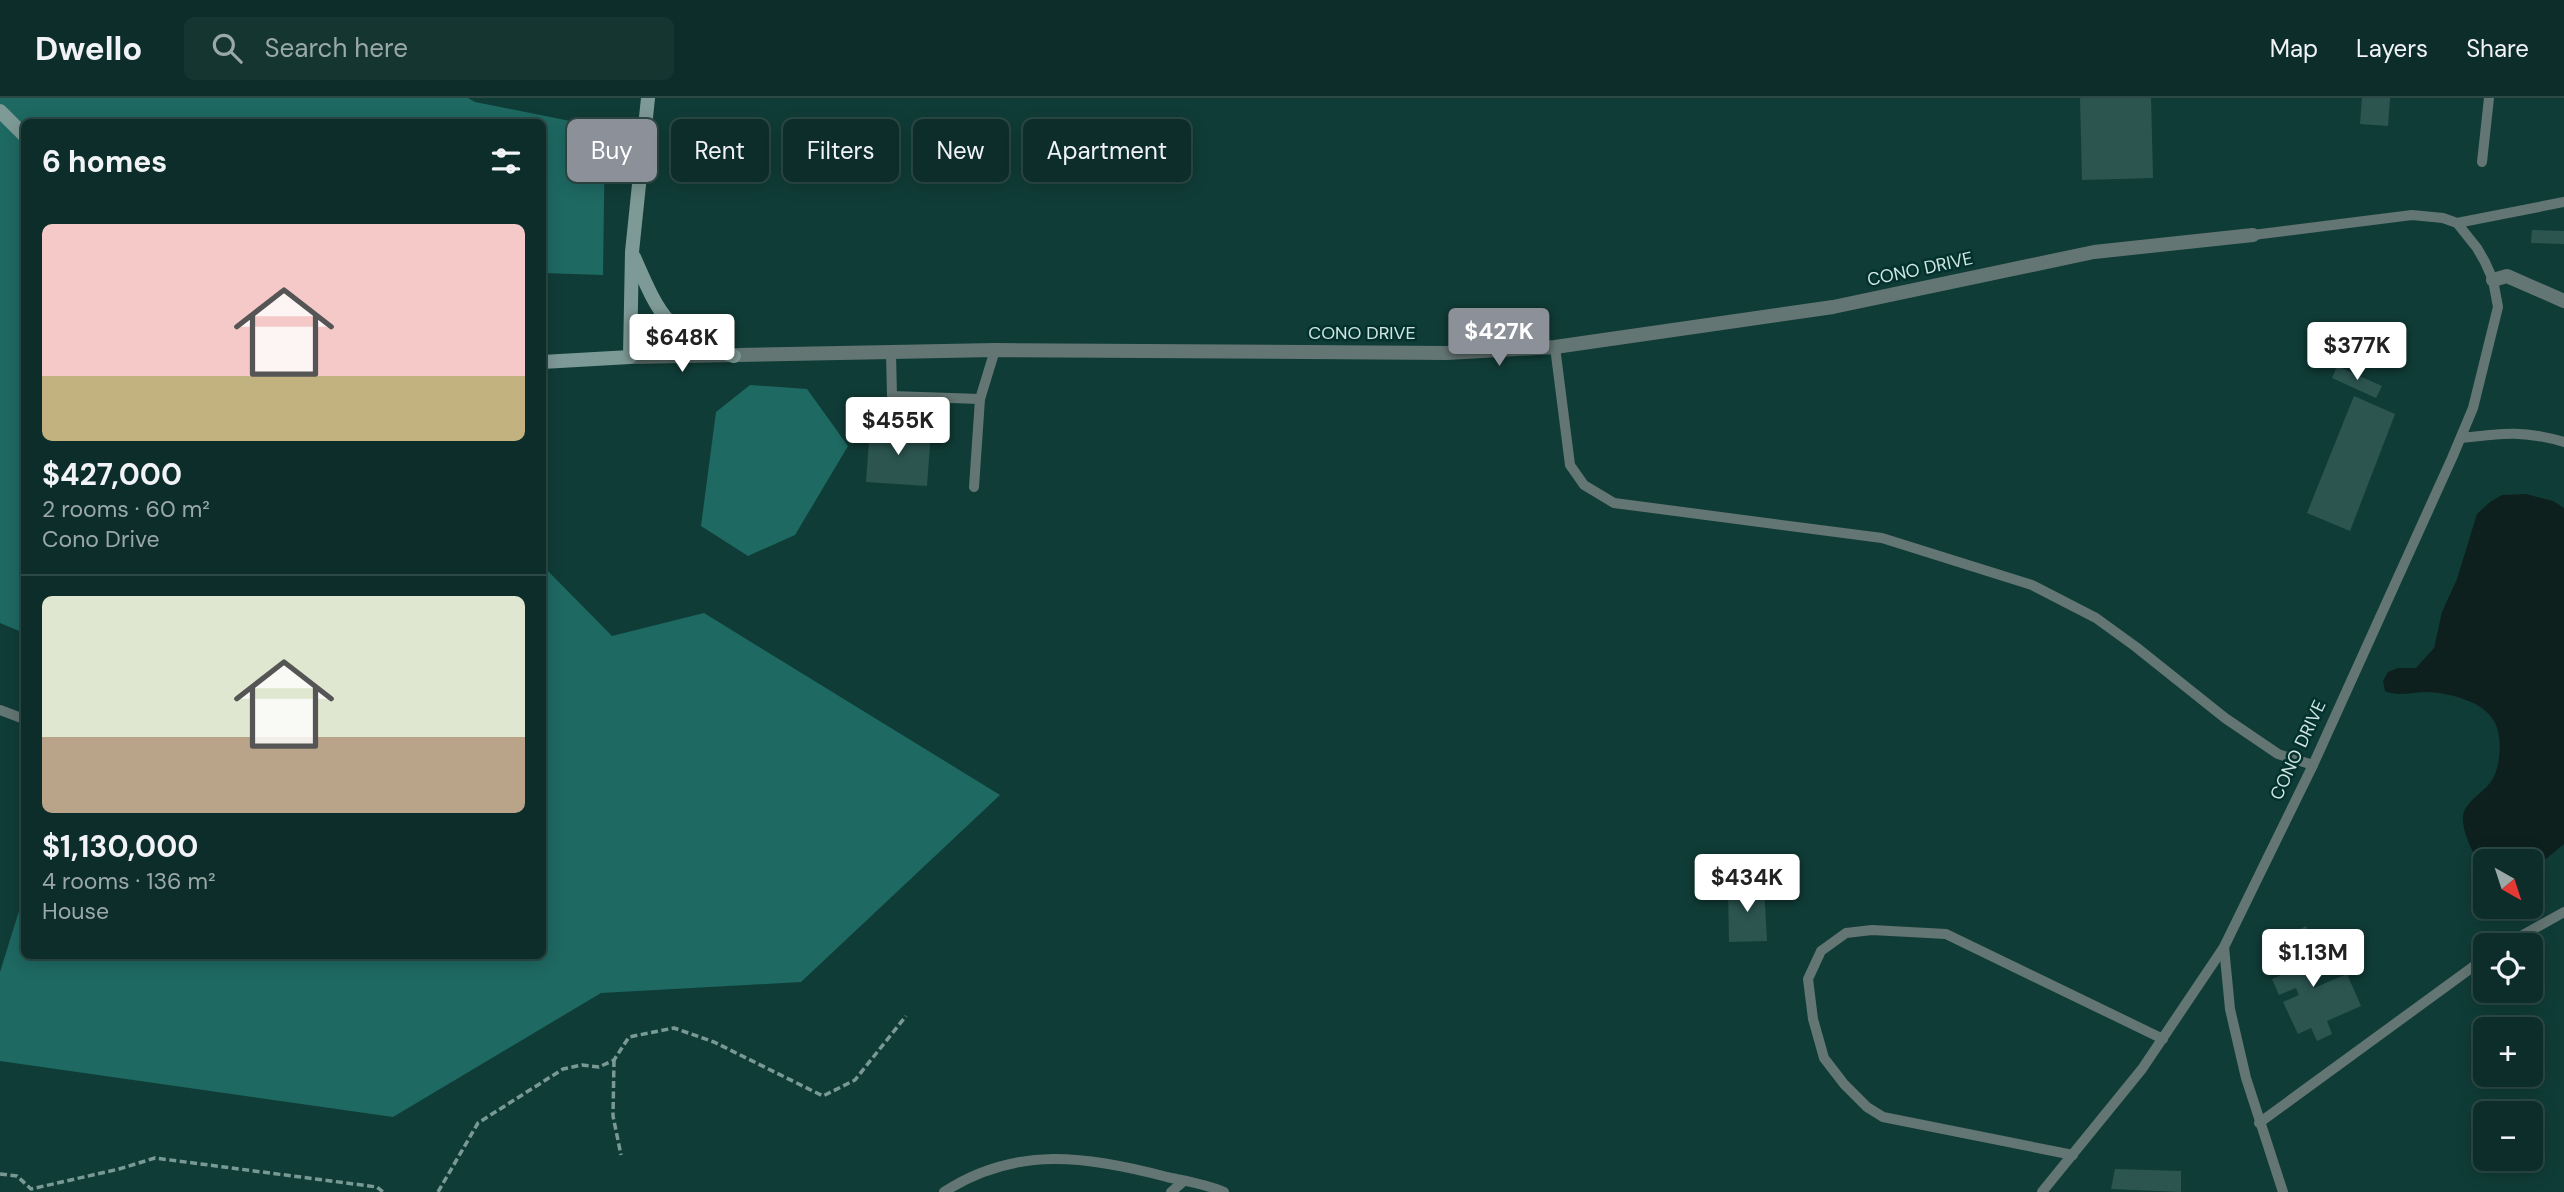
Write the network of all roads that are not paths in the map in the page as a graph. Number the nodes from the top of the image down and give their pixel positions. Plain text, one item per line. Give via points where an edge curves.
1 (648, 98) edge
2 (2489, 98) edge
3 (0, 111) edge
4 (21, 132) edge
5 (2482, 162) dead end
6 (2564, 202) edge
7 (2457, 223) junction
8 (2253, 234) joint
9 (632, 252) junction
10 (2493, 280) junction
11 (2564, 301) edge
12 (1555, 347) junction
13 (995, 350) junction
14 (891, 352) junction
15 (734, 356) junction
16 (630, 357) junction
17 (546, 362) edge
18 (980, 399) junction
19 (2461, 438) junction
20 (2564, 442) edge
21 (974, 487) dead end
22 (0, 710) edge
23 (21, 718) edge
24 (2313, 765) junction
25 (2564, 912) edge
26 (2526, 933) edge
27 (2224, 947) junction
28 (2473, 967) edge
29 (2164, 1039) junction
30 (2259, 1124) junction
31 (2073, 1155) junction
32 (1184, 1181) junction
33 (944, 1192) edge
34 (1171, 1192) edge
35 (1224, 1192) edge
36 (2042, 1192) edge
37 (2283, 1192) edge

1 - 9 street
2 - 5 lane
3 - 4 street
6 - 7 lane
7 - 8 lane via 2412,215
7 - 10 lane via 2477,248
8 - 12 street, CONO DRIVE via 2094,252 1833,307
9 - 15 street via 653,302 668,322 702,346
9 - 16 street
10 - 11 street via 2507,276
10 - 19 lane, CONO DRIVE via 2498,307
12 - 13 street, CONO DRIVE via 1447,353
12 - 24 lane via 1570,465 1584,485 1614,503 1882,538 2032,585 2096,618 2278,754
13 - 14 street, CONO DRIVE
13 - 18 lane
14 - 15 street, CONO DRIVE
14 - 18 lane via 892,396
15 - 16 street, CONO DRIVE
16 - 17 street
18 - 21 lane
19 - 20 lane via 2514,432
19 - 24 lane, CONO DRIVE
22 - 23 lane
24 - 27 lane, CONO DRIVE
25 - 26 lane
27 - 29 lane, CONO DRIVE
27 - 30 lane via 2230,1009
28 - 30 lane
29 - 31 lane, CONO DRIVE
29 - 31 lane via 1946,934 1846,933 1821,951 1808,979 1816,1032 1824,1058 1867,1107 1883,1117
30 - 37 lane
31 - 36 lane, CONO DRIVE
32 - 33 lane via 1122,1165 1066,1158 1007,1163
32 - 34 lane
32 - 35 lane

